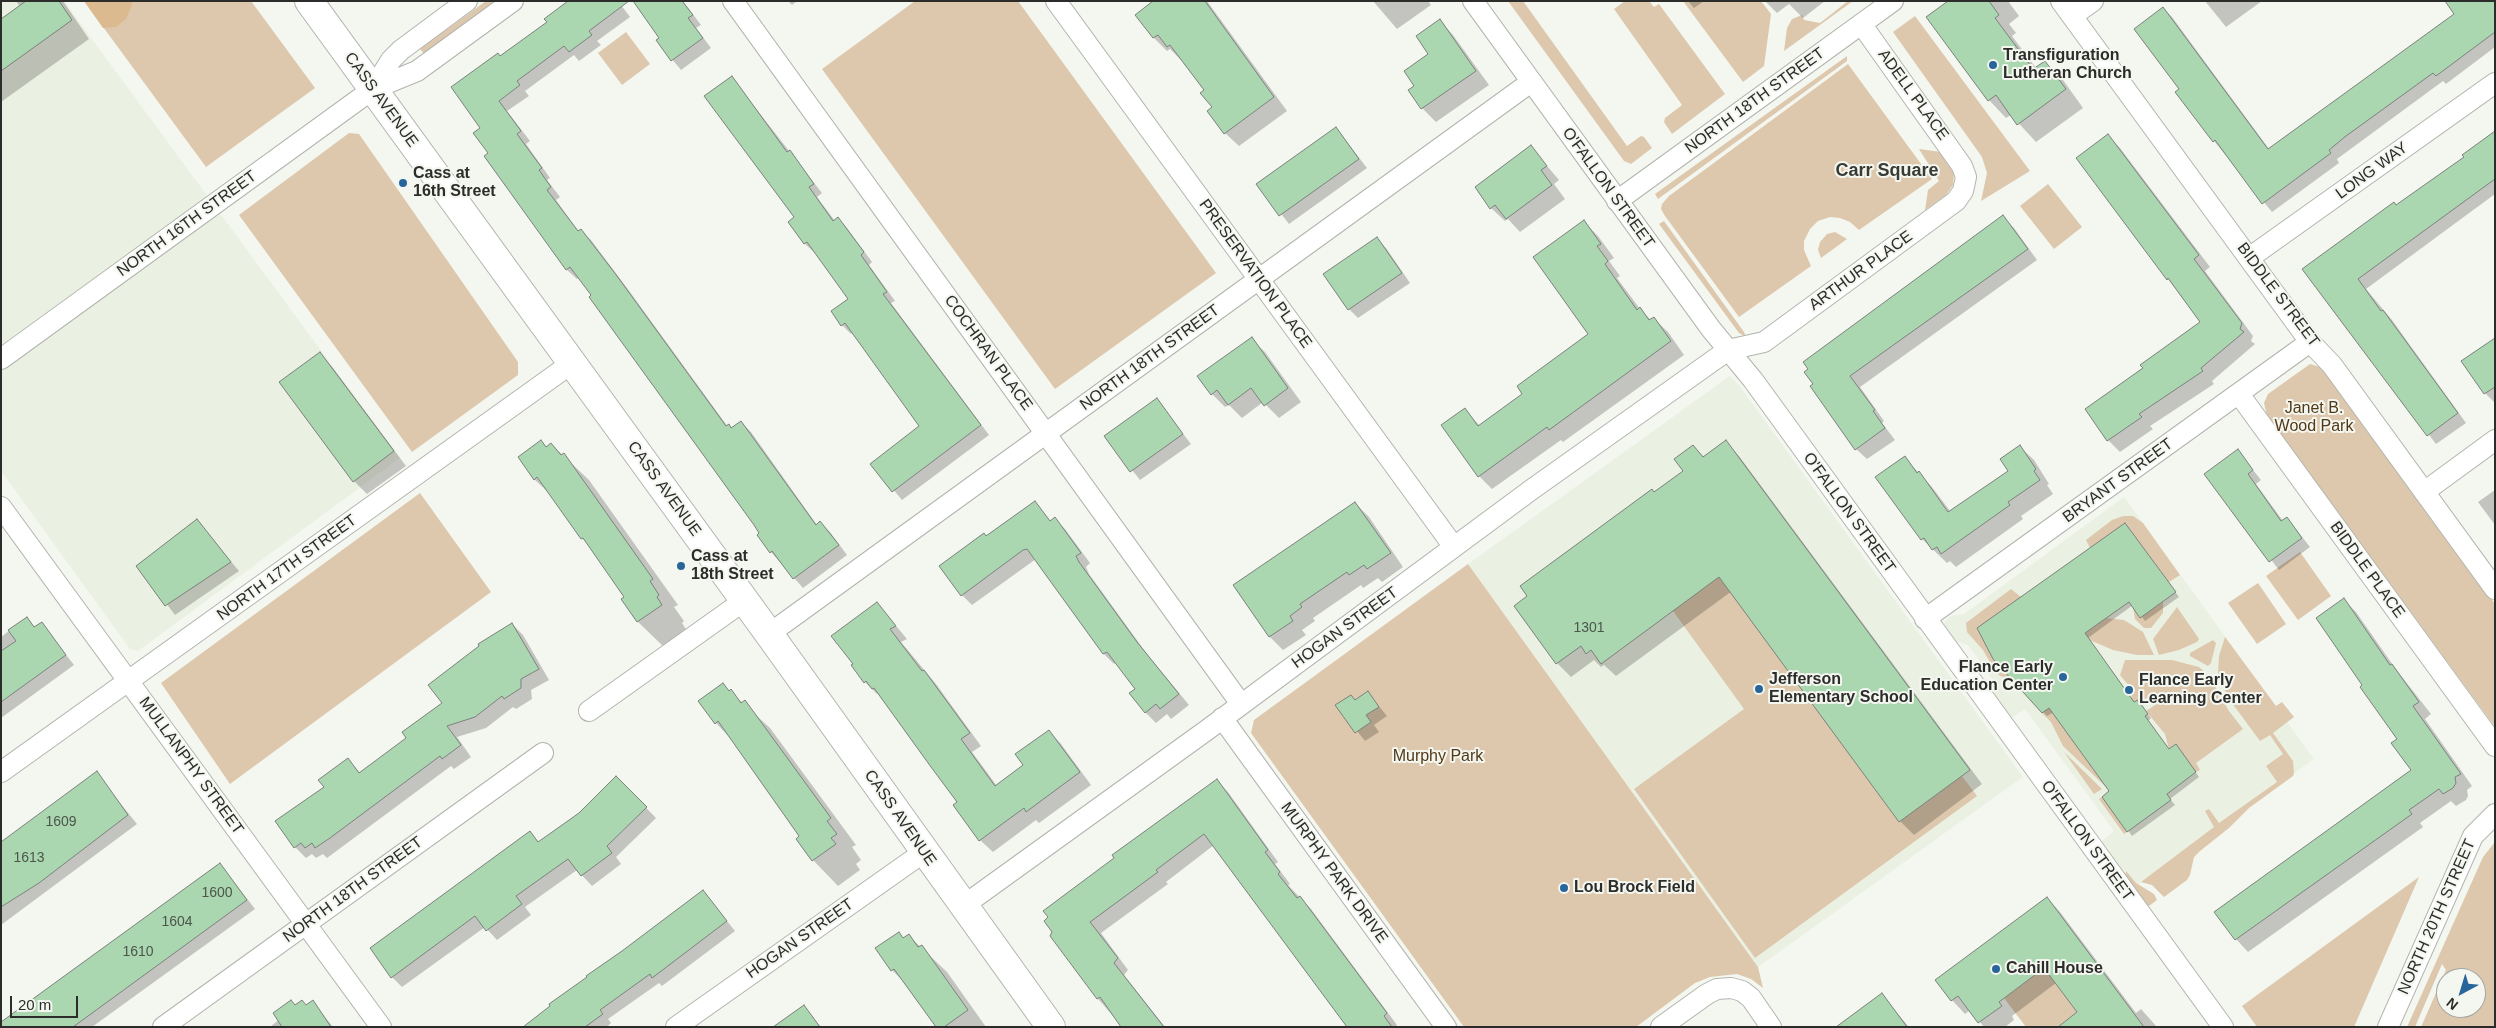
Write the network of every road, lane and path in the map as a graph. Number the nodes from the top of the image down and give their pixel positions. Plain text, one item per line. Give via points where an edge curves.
1 (309, 1) edge
2 (467, 1) edge
3 (513, 1) edge
4 (734, 1) edge
5 (1056, 1) edge
6 (1473, 1) edge
7 (1893, 1) edge
8 (2093, 1) edge
9 (2066, 9) edge
10 (1862, 25) junction
11 (1531, 82) junction
12 (2495, 83) edge
13 (373, 88) junction
14 (1962, 166) joint
15 (1618, 200) junction
16 (2250, 258) junction
17 (1259, 279) junction
18 (2310, 342) junction
19 (1728, 350) junction
20 (1, 358) edge
21 (572, 363) junction
22 (2239, 394) junction
23 (1046, 433) junction
24 (2495, 440) edge
25 (2424, 492) junction
26 (1, 506) edge
27 (1454, 548) junction
28 (2495, 589) edge
29 (744, 600) junction
30 (1925, 619) junction
31 (769, 634) junction
32 (129, 682) junction
33 (1242, 704) junction
34 (589, 712) dead end
35 (1222, 718) junction
36 (2495, 746) edge
37 (543, 753) dead end
38 (1, 772) edge
39 (2495, 814) edge
40 (924, 852) junction
41 (963, 906) junction
42 (306, 924) junction
43 (163, 1027) edge
44 (381, 1027) edge
45 (676, 1027) edge
46 (1051, 1027) edge
47 (1446, 1027) edge
48 (1661, 1027) edge
49 (1771, 1027) edge
50 (2223, 1027) edge
51 (2388, 1027) edge

1 - 13 main road, CASS AVENUE
2 - 13 street, NORTH 16TH STREET via 401,50
3 - 13 street, NORTH 16TH STREET via 417,71
4 - 23 street, COCHRAN PLACE
5 - 17 street, PRESERVATION PLACE
6 - 11 street, O'FALLON STREET
7 - 10 street, NORTH 18TH STREET
8 - 9 street
9 - 16 street, BIDDLE STREET
10 - 14 street, ADELL PLACE
10 - 15 street, NORTH 18TH STREET
11 - 15 street, O'FALLON STREET
11 - 17 street, NORTH 18TH STREET
12 - 16 street, LONG WAY
13 - 20 street, NORTH 16TH STREET
13 - 21 main road, CASS AVENUE
14 - 19 street, ARTHUR PLACE via 1966,177 1956,202 1764,342
15 - 19 street, O'FALLON STREET
16 - 18 street, BIDDLE STREET
17 - 23 street, NORTH 18TH STREET
17 - 27 street, PRESERVATION PLACE
18 - 22 street, BRYANT STREET
18 - 25 street, BIDDLE STREET via 2332,365
19 - 27 street, HOGAN STREET
19 - 30 street, O'FALLON STREET
21 - 29 main road, CASS AVENUE
21 - 32 street, NORTH 17TH STREET
22 - 30 street, BRYANT STREET
22 - 36 street, BIDDLE PLACE
23 - 31 street, NORTH 18TH STREET
23 - 33 street, COCHRAN PLACE
24 - 25 street
25 - 28 street, BIDDLE STREET
26 - 32 street, MULLANPHY STREET
27 - 33 street, HOGAN STREET
29 - 31 main road, CASS AVENUE
29 - 34 street
30 - 50 street, O'FALLON STREET
31 - 40 main road, CASS AVENUE
32 - 38 street, NORTH 17TH STREET
32 - 42 street, MULLANPHY STREET
33 - 35 street, HOGAN STREET
35 - 41 street, HOGAN STREET
35 - 47 street, MURPHY PARK DRIVE
37 - 42 street, NORTH 18TH STREET
39 - 51 street, NORTH 20TH STREET via 2473,836
40 - 41 main road, CASS AVENUE
40 - 45 street, HOGAN STREET
41 - 46 main road, CASS AVENUE
42 - 43 street, NORTH 18TH STREET
42 - 44 street, MULLANPHY STREET
48 - 49 street via 1707,994 1731,988 1751,998

